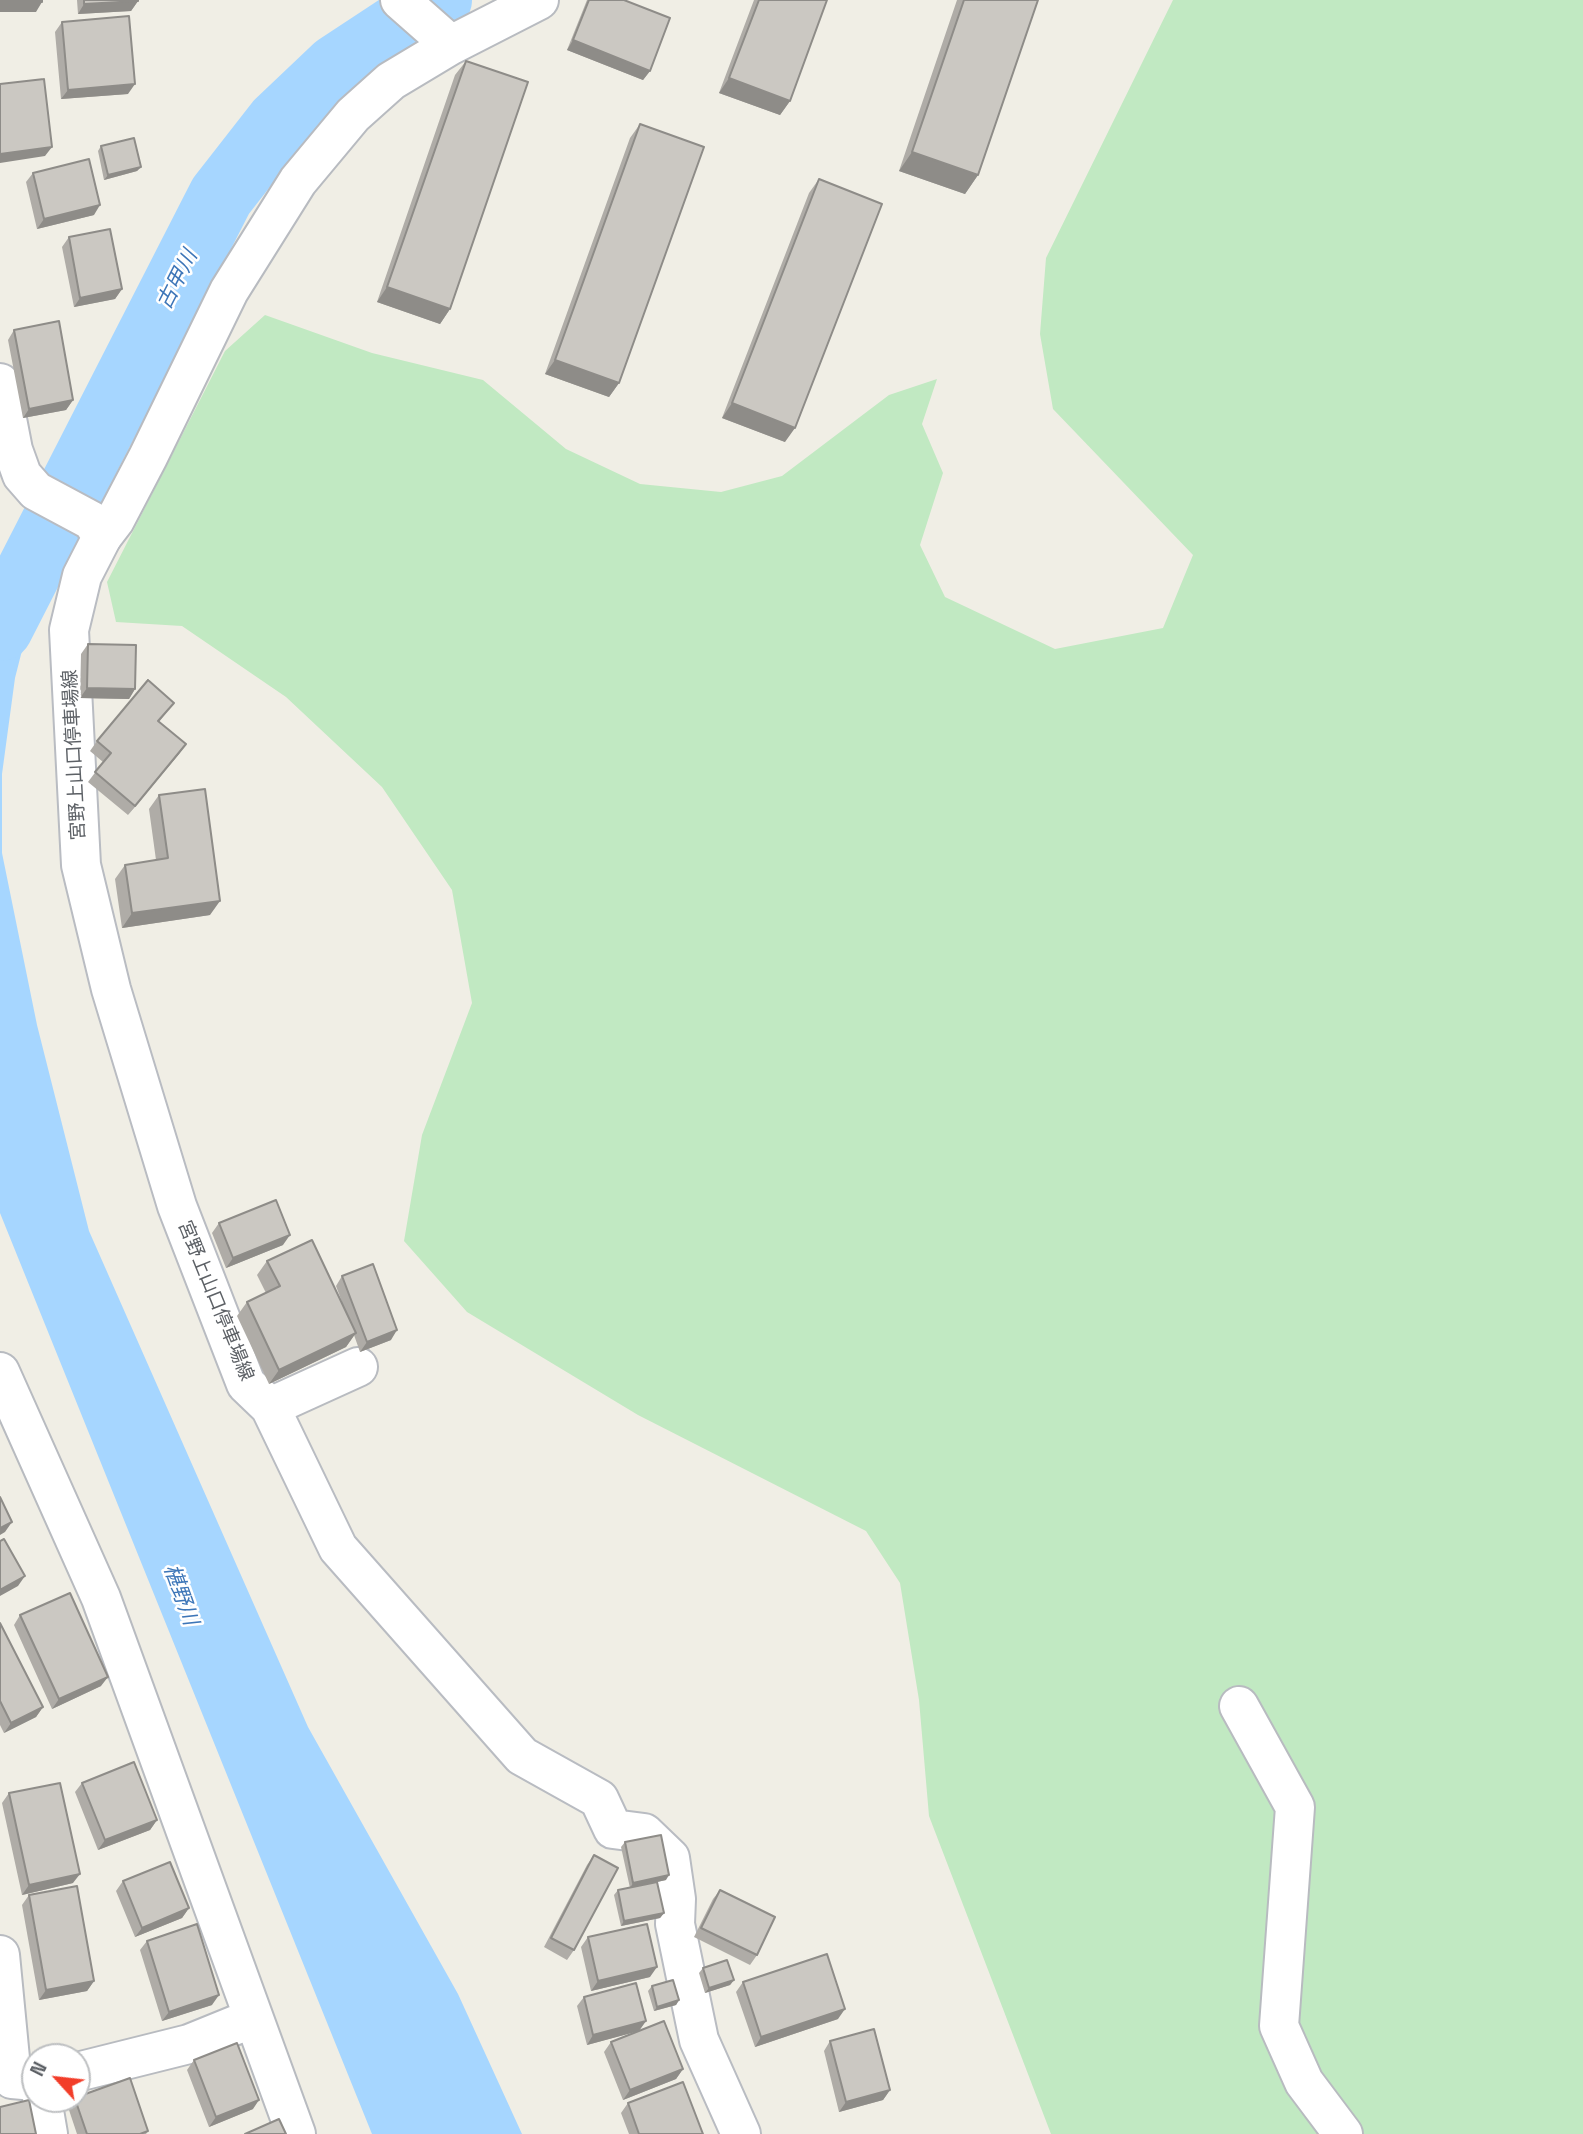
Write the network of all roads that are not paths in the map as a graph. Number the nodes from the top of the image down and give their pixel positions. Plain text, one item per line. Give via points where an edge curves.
1 (400, 0) edge
2 (539, 0) edge
3 (445, 41) junction
4 (0, 383) edge
5 (97, 529) junction
6 (358, 1367) dead end
7 (0, 1372) edge
8 (270, 1407) junction
9 (1239, 1706) dead end
10 (0, 1955) edge
11 (253, 2018) junction
12 (91, 2068) edge
13 (21, 2079) edge
14 (44, 2113) edge
15 (48, 2134) edge
16 (296, 2134) edge
17 (741, 2134) edge
18 (1343, 2134) edge

1 - 3 street
2 - 3 street, 宮野上山口停車場線
3 - 5 street, 宮野上山口停車場線 via 353,115 298,181 229,291 115,520
4 - 5 street via 22,475 36,491
5 - 8 street, 宮野上山口停車場線 via 69,629 81,865 111,989 177,1206 246,1384
6 - 8 street
7 - 11 street via 101,1598
8 - 17 street, 宮野上山口停車場線 via 338,1548 522,1756 598,1799 613,1829 644,1833 670,1858 676,1899 674,1924 699,2039
9 - 18 street via 1295,1807 1279,2026 1304,2082
10 - 13 street via 12,2078
11 - 12 street via 189,2044
11 - 16 street
14 - 15 street

